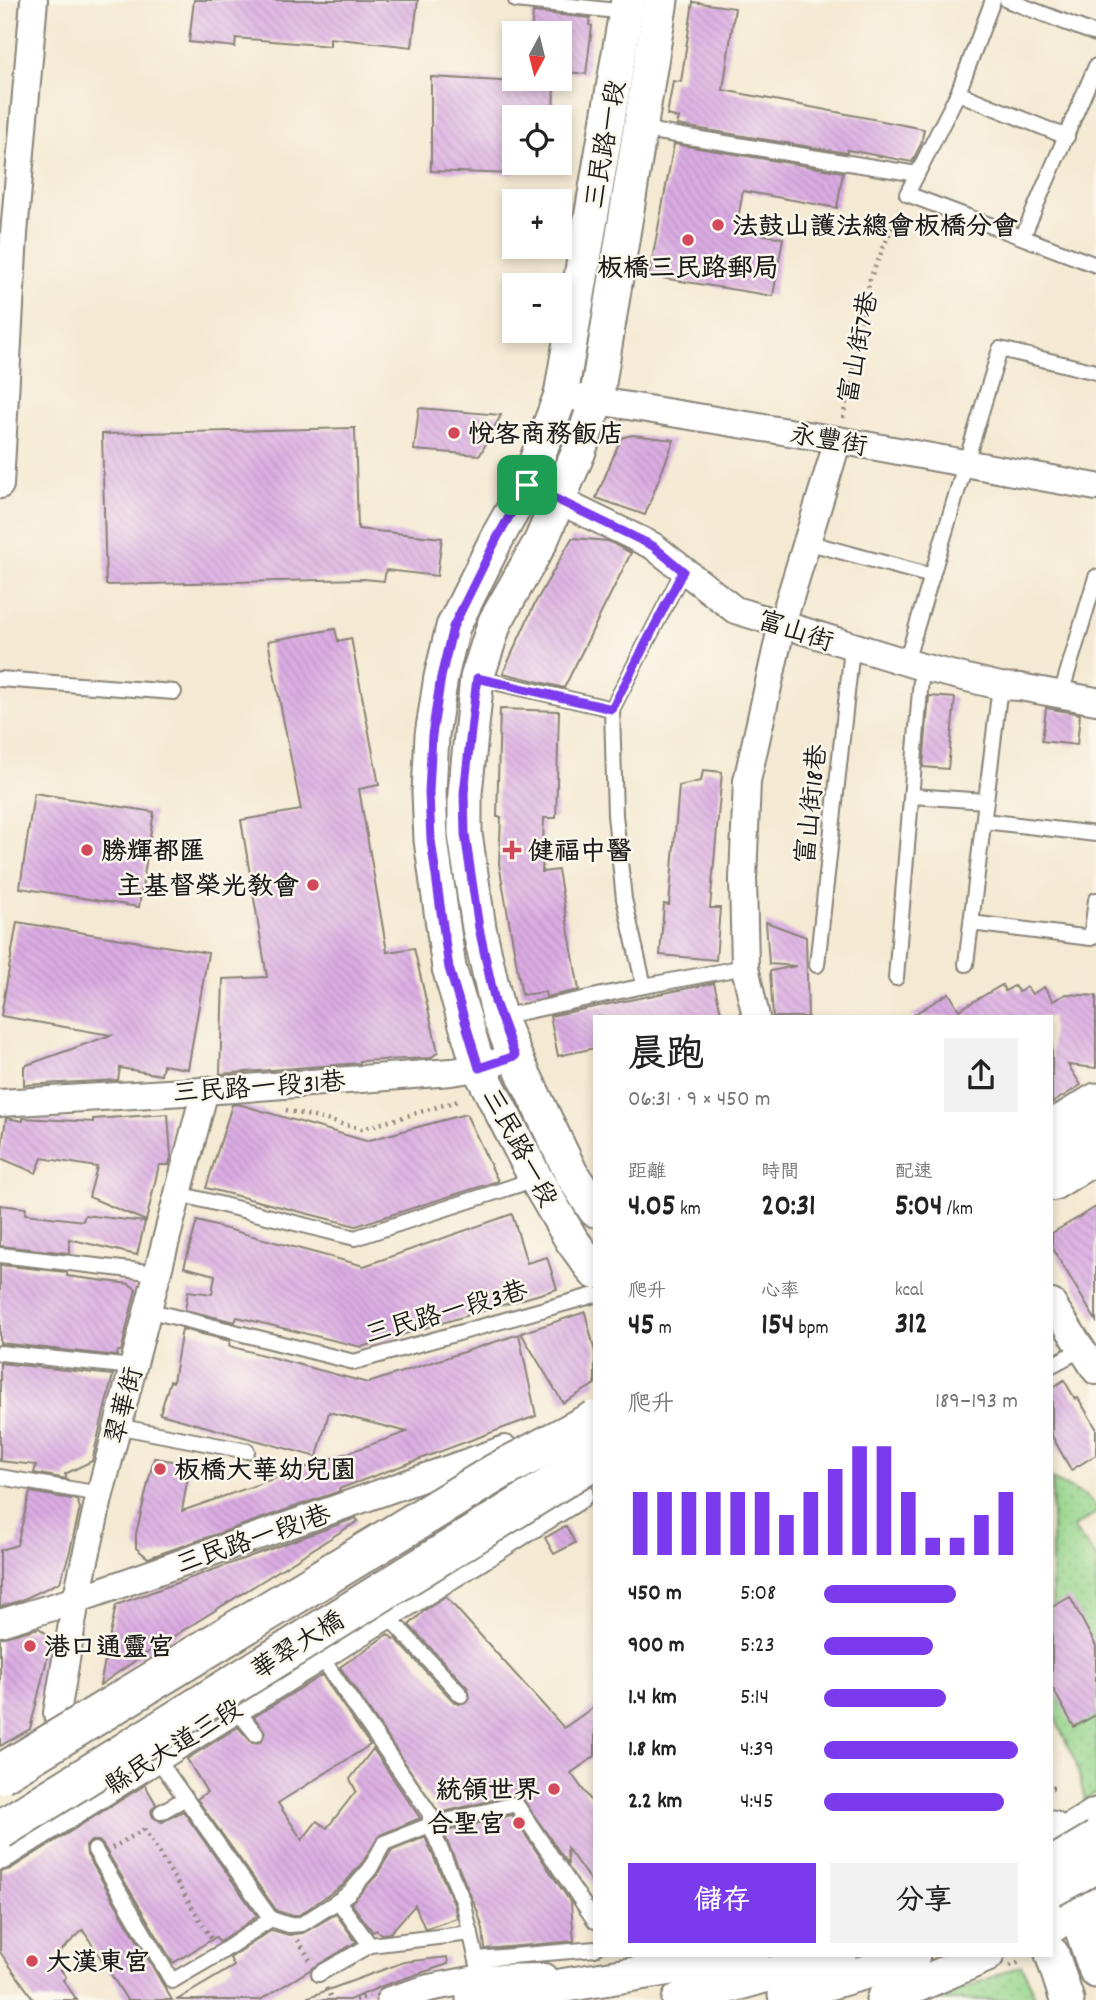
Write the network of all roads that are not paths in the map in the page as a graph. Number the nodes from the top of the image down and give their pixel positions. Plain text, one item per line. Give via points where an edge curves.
1 (34, 0) edge
2 (516, 0) edge
3 (661, 0) edge
4 (993, 0) edge
5 (1007, 0) edge
6 (627, 6) edge
7 (1096, 34) edge
8 (1096, 66) edge
9 (958, 93) junction
10 (639, 129) junction
11 (1067, 137) junction
12 (917, 174) junction
13 (1023, 236) junction
14 (1096, 265) edge
15 (1096, 372) edge
16 (561, 395) junction
17 (596, 401) junction
18 (838, 440) junction
19 (2, 451) edge
20 (965, 463) junction
21 (0, 485) edge
22 (527, 485) junction
23 (1096, 487) edge
24 (558, 501) junction
25 (806, 542) junction
26 (683, 571) junction
27 (932, 576) junction
28 (1096, 577) edge
29 (782, 624) junction
30 (852, 648) junction
31 (914, 665) junction
32 (477, 678) junction
33 (0, 679) edge
34 (1000, 686) junction
35 (174, 692) dead end
36 (1061, 694) junction
37 (1096, 701) edge
38 (612, 709) junction
39 (429, 792) junction
40 (464, 793) junction
41 (912, 796) junction
42 (986, 802) junction
43 (984, 821) junction
44 (1096, 834) edge
45 (1096, 900) edge
46 (1095, 920) edge
47 (971, 923) junction
48 (966, 964) dead end
49 (817, 965) dead end
50 (745, 967) junction
51 (896, 978) dead end
52 (644, 986) junction
53 (756, 1015) edge
54 (499, 1017) junction
55 (515, 1056) junction
56 (479, 1068) junction
57 (205, 1090) junction
58 (1096, 1100) edge
59 (0, 1102) edge
60 (1096, 1122) edge
61 (1053, 1126) edge
62 (1053, 1149) edge
63 (1096, 1154) edge
64 (1096, 1174) edge
65 (536, 1179) junction
66 (1053, 1180) edge
67 (179, 1194) junction
68 (1053, 1199) edge
69 (593, 1207) edge
70 (0, 1255) edge
71 (593, 1269) edge
72 (157, 1273) junction
73 (593, 1296) edge
74 (1053, 1305) edge
75 (148, 1310) junction
76 (1082, 1349) junction
77 (0, 1353) edge
78 (1053, 1365) edge
79 (133, 1367) junction
80 (1096, 1371) edge
81 (593, 1401) edge
82 (593, 1421) edge
83 (116, 1426) junction
84 (593, 1443) edge
85 (505, 1449) junction
86 (247, 1451) dead end
87 (593, 1460) edge
88 (0, 1477) edge
89 (593, 1482) edge
90 (100, 1494) junction
91 (76, 1600) junction
92 (386, 1613) junction
93 (0, 1623) edge
94 (191, 1643) junction
95 (319, 1654) junction
96 (461, 1695) dead end
97 (235, 1708) junction
98 (59, 1722) junction
99 (256, 1734) dead end
100 (143, 1765) junction
101 (7, 1773) edge
102 (186, 1798) junction
103 (0, 1810) edge
104 (161, 1812) road end
105 (1096, 1815) edge
106 (430, 1825) junction
107 (0, 1830) edge
108 (1096, 1838) edge
109 (1053, 1844) edge
110 (0, 1853) edge
111 (97, 1853) road end
112 (1096, 1866) edge
113 (338, 1901) junction
114 (1069, 1906) edge
115 (271, 1919) junction
116 (593, 1919) edge
117 (471, 1933) junction
118 (370, 1945) junction
119 (727, 1957) edge
120 (832, 1957) edge
121 (908, 1957) edge
122 (931, 1957) edge
123 (982, 1957) edge
124 (1053, 1957) edge
125 (615, 1966) edge
126 (1096, 1971) edge
127 (319, 1974) dead end
128 (477, 1979) edge
129 (895, 1995) edge
130 (390, 2000) edge
131 (678, 2000) edge
132 (770, 2000) edge
133 (1067, 2000) edge

1 - 19 street
2 - 6 lane
3 - 10 street, 三民路一段
4 - 9 lane
5 - 7 lane
6 - 16 street, 三民路一段
8 - 11 lane
9 - 11 lane
9 - 12 lane
10 - 12 lane
10 - 17 street, 三民路一段
11 - 13 lane
12 - 13 lane via 907,194
13 - 14 lane
15 - 20 lane via 1000,349
16 - 17 street, 永豐街
16 - 22 street, 三民路一段
17 - 18 street, 永豐街
17 - 24 street, 三民路一段
18 - 20 street, 永豐街
18 - 25 street, 富山街7巷
19 - 21 street
20 - 23 street, 永豐街
20 - 27 lane
22 - 24 street, 富山街
22 - 39 street, 三民路一段 via 453,627 441,677
24 - 26 street, 富山街 via 653,546
24 - 32 street, 三民路一段 via 495,622
25 - 27 lane
25 - 29 street, 富山街7巷
26 - 29 street, 富山街 via 734,610
26 - 38 lane
27 - 31 lane
28 - 36 lane
29 - 30 street, 富山街
29 - 50 street, 富山街7巷 via 747,781
30 - 31 street, 富山街
30 - 49 lane, 富山街18巷
31 - 34 street, 富山街
31 - 41 lane
32 - 38 lane
32 - 40 street, 三民路一段
33 - 35 lane
34 - 36 street, 富山街
34 - 42 lane
36 - 37 street, 富山街
38 - 52 lane via 615,815 624,899
39 - 40 street
39 - 56 street, 三民路一段 via 449,968
40 - 54 street, 三民路一段 via 465,834 479,928
41 - 42 lane
41 - 51 lane
42 - 43 lane
43 - 44 lane
43 - 47 lane
45 - 46 lane
46 - 47 lane via 1091,938
47 - 48 lane
50 - 52 lane
50 - 53 street, 富山街7巷
52 - 54 lane
54 - 55 street, 三民路一段
55 - 56 street, 三民路一段31巷
55 - 69 street, 三民路一段 via 571,1173
56 - 57 street, 三民路一段31巷
56 - 65 street, 三民路一段
57 - 59 street, 三民路一段31巷
57 - 67 street, 翠華街
58 - 61 street
60 - 62 highway
63 - 66 highway
64 - 68 street
65 - 67 lane via 355,1238
65 - 71 street, 三民路一段
67 - 72 street, 翠華街
70 - 72 lane
72 - 75 street, 翠華街
73 - 75 lane, 三民路一段3巷 via 354,1362
74 - 76 street
75 - 79 street, 翠華街
76 - 78 lane
76 - 80 street
77 - 79 lane
79 - 83 street, 翠華街
81 - 85 street
82 - 101 highway, 華翠大橋, bridge via 496,1472
83 - 86 lane
83 - 90 street, 翠華街
84 - 103 highway via 549,1462 169,1693
85 - 91 street, 三民路一段1巷
85 - 94 street
87 - 107 highway, 華翠大橋, bridge
88 - 90 lane
89 - 92 street, 縣民大道三段
90 - 91 street, 翠華街
91 - 93 street, 三民路一段1巷
91 - 98 street, 翠華街
92 - 95 street, 縣民大道三段
92 - 96 lane
94 - 97 street via 212,1654 232,1675 239,1695
94 - 98 street
95 - 97 street, 縣民大道三段
95 - 106 lane via 430,1814
97 - 99 lane
97 - 100 street, 縣民大道三段
98 - 100 street via 74,1751 105,1775
98 - 101 highway
100 - 102 lane
100 - 110 street, 縣民大道三段
102 - 104 lane
102 - 115 lane
105 - 109 street
106 - 113 lane via 384,1843 351,1892
106 - 116 lane via 516,1804
106 - 117 lane via 463,1901
108 - 109 street, bridge
109 - 114 street
111 - 115 lane via 172,1981
112 - 114 street, bridge
113 - 115 lane via 302,1924
113 - 118 lane
114 - 126 street
117 - 118 lane
117 - 128 lane
118 - 127 lane
119 - 125 street
120 - 131 street
121 - 132 street
122 - 129 street
123 - 129 street
124 - 133 street
125 - 128 street
128 - 130 street

